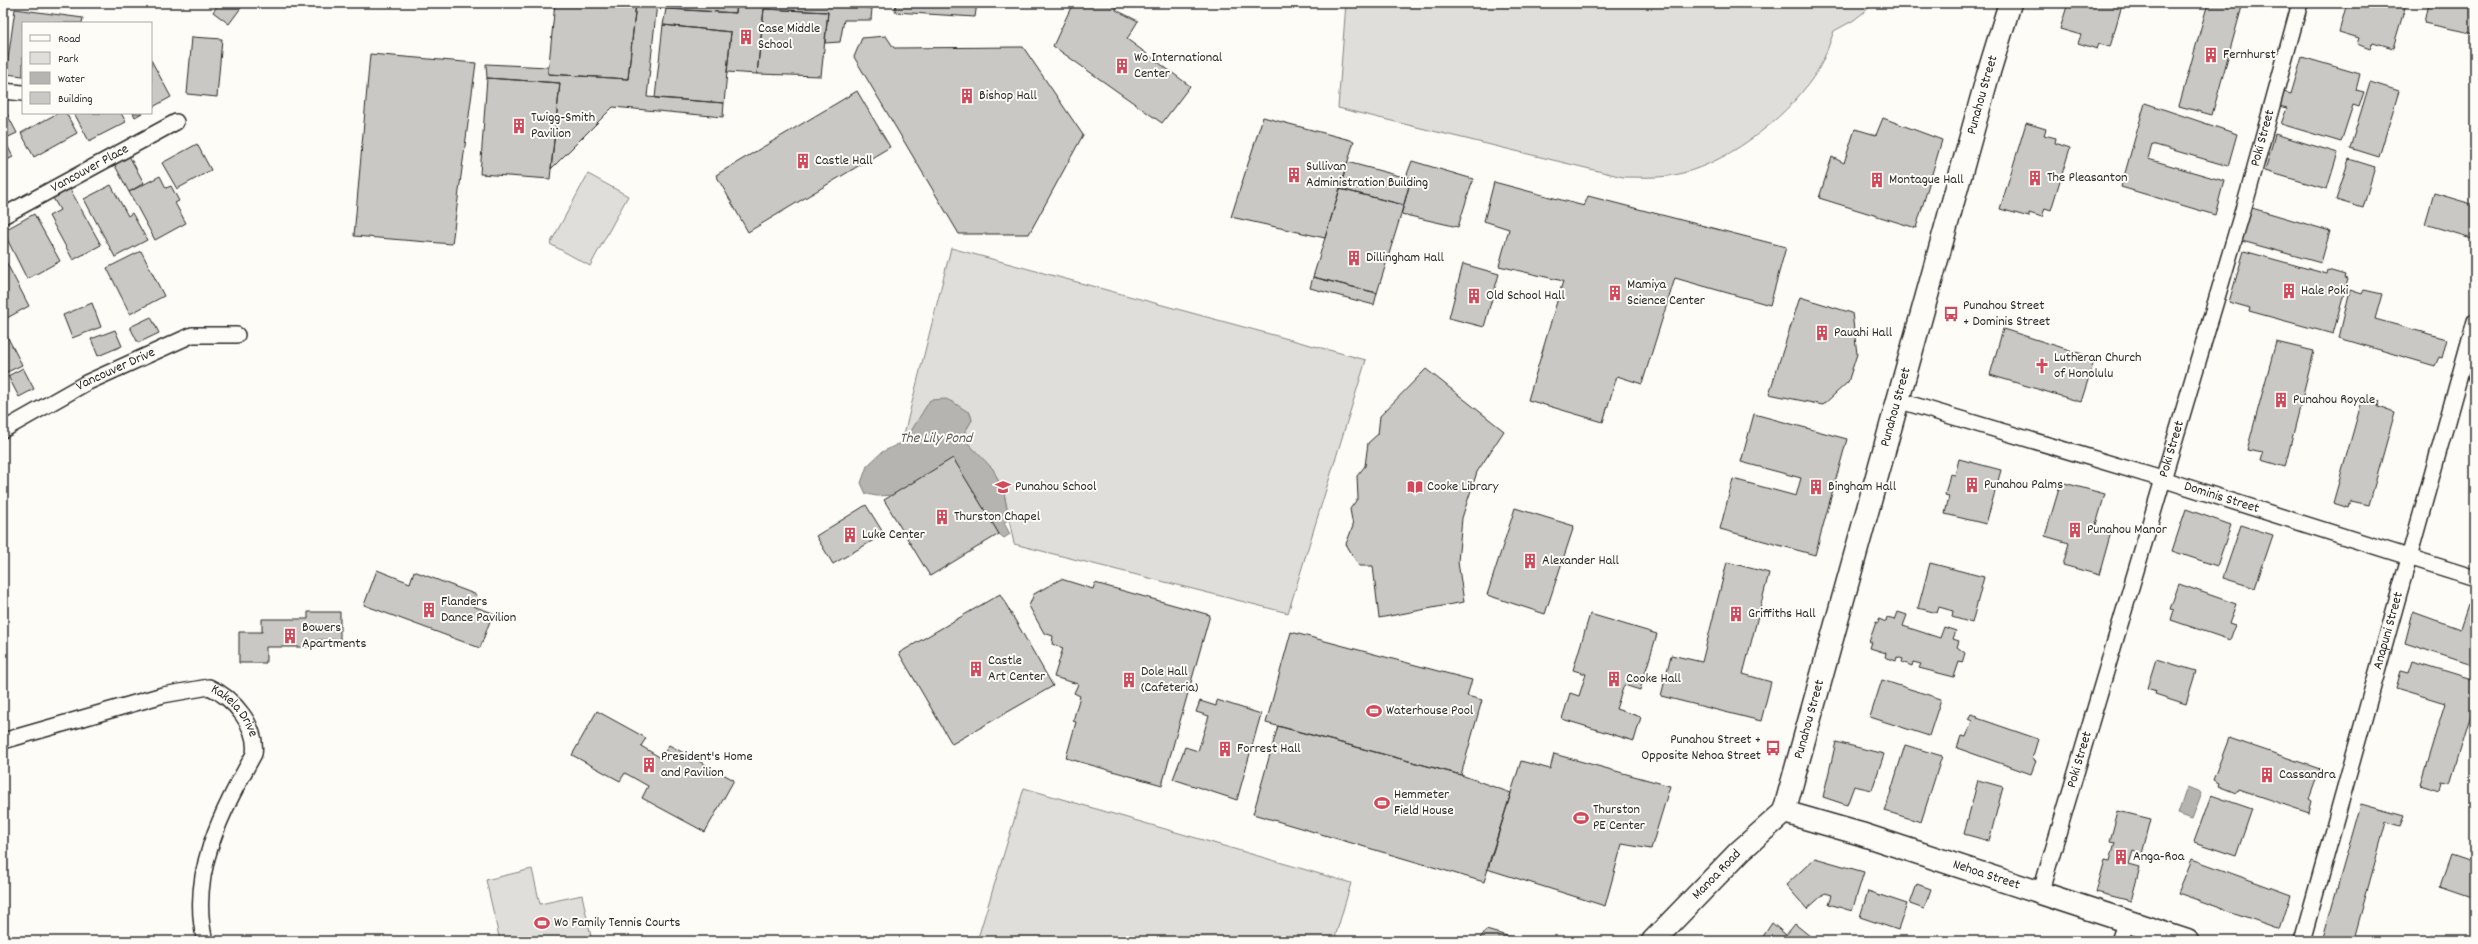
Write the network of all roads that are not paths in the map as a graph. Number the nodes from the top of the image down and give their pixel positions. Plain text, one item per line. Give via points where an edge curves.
1 (2010, 3) edge
2 (2300, 3) edge
3 (3, 91) edge
4 (22, 94) edge
5 (176, 122) dead end
6 (3, 216) edge
7 (2475, 321) edge
8 (237, 335) dead end
9 (1897, 400) junction
10 (3, 430) edge
11 (2162, 479) junction
12 (2408, 557) junction
13 (2475, 578) edge
14 (3, 742) edge
15 (1784, 812) junction
16 (2040, 894) junction
17 (2122, 931) edge
18 (205, 941) edge
19 (1652, 941) edge
20 (2187, 941) edge
21 (2302, 941) edge

1 - 9 main road, Punahou Street
2 - 11 street, Poki Street via 2244,207
3 - 4 street
5 - 6 street, Vancouver Place
7 - 12 street, Anapuni Street
8 - 10 street, Vancouver Drive via 192,335 86,383
9 - 11 street, Dominis Street
9 - 15 main road, Punahou Street
11 - 12 street, Dominis Street
11 - 16 street, Poki Street
12 - 13 street, Dominis Street
12 - 21 street, Anapuni Street
14 - 18 street, Kakela Drive via 164,695 209,687 228,699 246,721 255,743 254,754 213,837 201,876 200,920
15 - 16 main road, Nehoa Street via 1860,834
15 - 19 main road, Manoa Road via 1740,851
16 - 17 main road, Nehoa Street
17 - 20 main road, Nehoa Street

